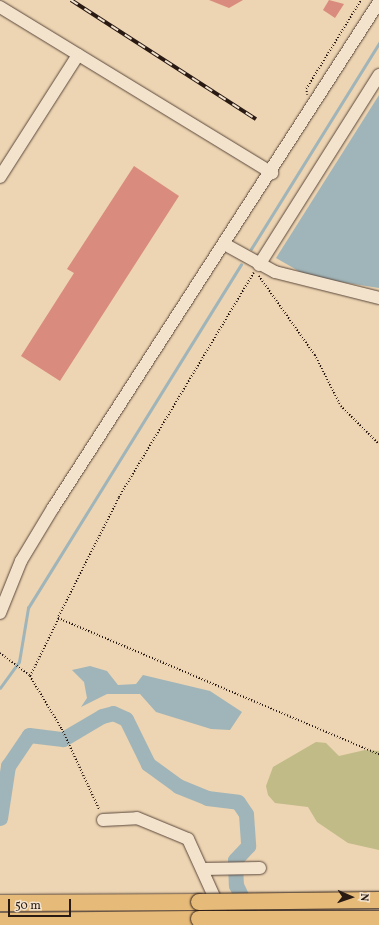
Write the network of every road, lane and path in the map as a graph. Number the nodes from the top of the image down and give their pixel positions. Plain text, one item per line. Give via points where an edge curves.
1 (361, 0) edge
2 (379, 2) edge
3 (0, 7) edge
4 (78, 55) junction
5 (379, 75) edge
6 (308, 96) dead end
7 (272, 173) junction
8 (0, 177) edge
9 (226, 245) junction
10 (258, 267) junction
11 (379, 298) edge
12 (379, 444) edge
13 (0, 613) edge
14 (58, 618) junction
15 (0, 653) edge
16 (30, 676) junction
17 (379, 754) edge
18 (104, 820) joint
19 (260, 868) dead end
20 (203, 869) junction
21 (379, 900) edge
22 (0, 903) edge
23 (379, 919) edge
24 (0, 921) edge
25 (227, 925) edge

1 - 6 path via 306,88
2 - 7 street
3 - 4 street
4 - 7 street
4 - 8 street
5 - 10 street
7 - 9 street
9 - 10 street
9 - 13 street via 21,561
10 - 11 street via 311,283
10 - 12 path via 263,284 315,355 341,406
10 - 14 path via 119,498
14 - 16 path
14 - 17 path
15 - 16 path
16 - 18 path via 62,729
18 - 20 street via 137,818 188,839
19 - 20 street
20 - 25 street
21 - 22 main road, bridge
23 - 24 main road, bridge

